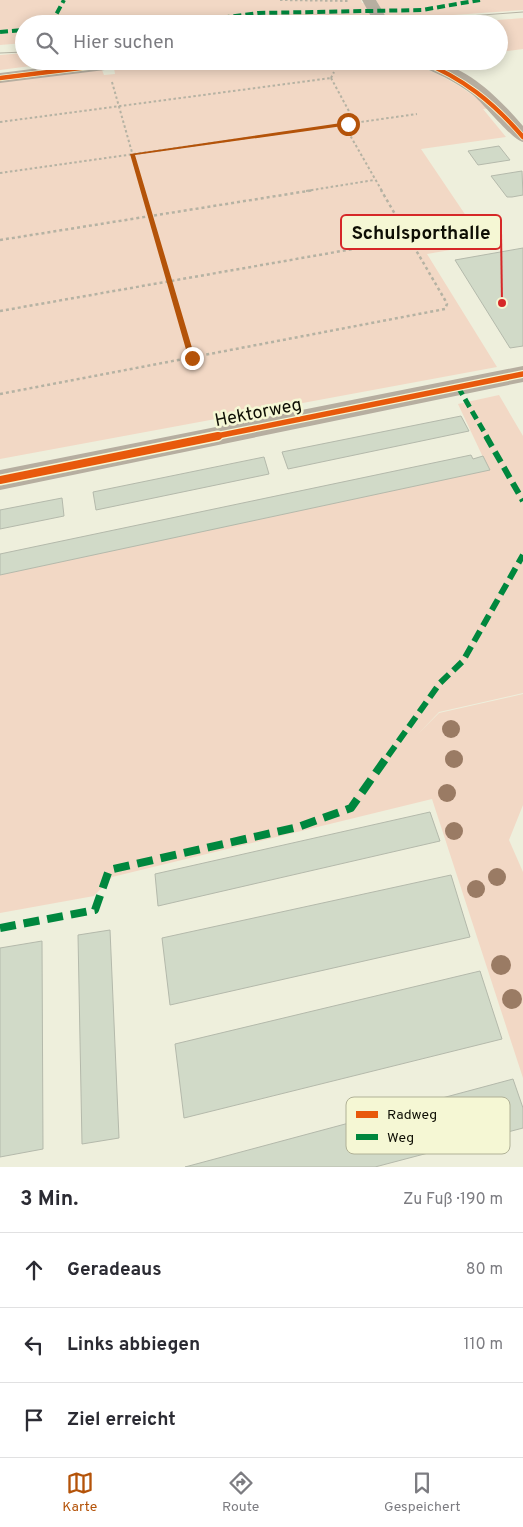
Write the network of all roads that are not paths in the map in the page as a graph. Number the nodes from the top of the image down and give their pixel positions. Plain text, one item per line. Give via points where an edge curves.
1 (369, 0) edge
2 (378, 15) edge
3 (108, 70) edge
4 (440, 70) edge
5 (0, 78) edge
6 (523, 137) edge
7 (523, 374) edge
8 (0, 480) edge

1 - 2 street
3 - 5 street
4 - 6 street via 488,97
7 - 8 street, Hektorweg

